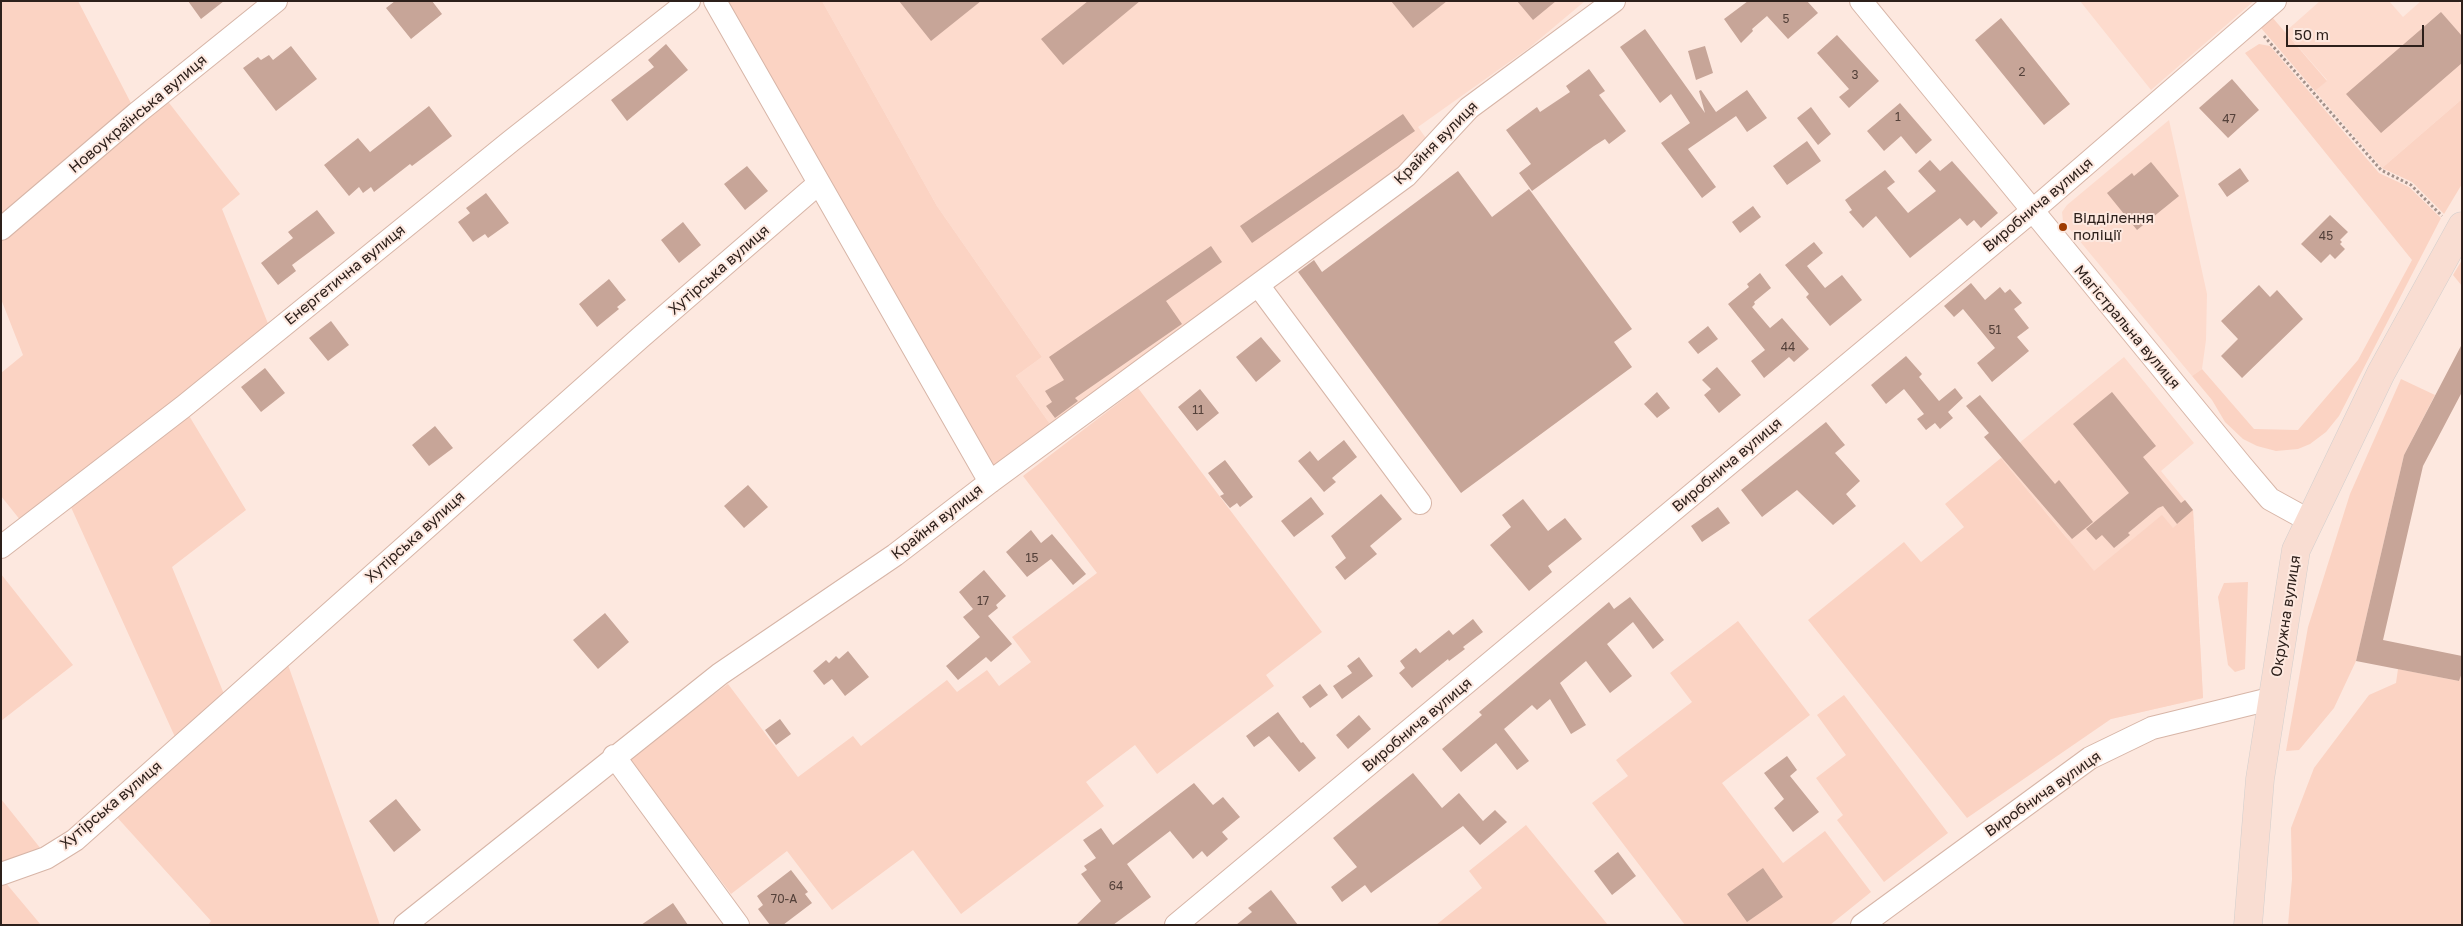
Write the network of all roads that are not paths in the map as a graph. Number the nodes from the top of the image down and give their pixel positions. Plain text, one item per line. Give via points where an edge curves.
1 (276, 1) edge
2 (689, 1) edge
3 (714, 1) edge
4 (1614, 1) edge
5 (1861, 1) edge
6 (2275, 1) edge
7 (818, 184) junction
8 (2032, 211) junction
9 (2453, 222) edge
10 (1, 229) edge
11 (1258, 285) junction
12 (990, 482) junction
13 (1420, 503) dead end
14 (2310, 521) junction
15 (1, 548) edge
16 (2274, 698) junction
17 (614, 756) junction
18 (1, 874) edge
19 (405, 925) edge
20 (738, 925) edge
21 (1176, 925) edge
22 (1862, 925) edge
23 (2248, 925) edge

1 - 10 street, Новоукраїнська вулиця
2 - 15 street, Енергетична вулиця via 183,407
3 - 7 street
4 - 11 street, Крайня вулиця via 1469,108 1406,176
5 - 8 street, Магістральна вулиця
6 - 8 street, Виробнича вулиця
7 - 12 street
7 - 18 street, Хутірська вулиця via 626,350 75,840 46,858
8 - 14 street, Магістральна вулиця via 2270,499
8 - 21 street, Виробнича вулиця
9 - 14 main road, Окружна вулиця
11 - 12 street, Крайня вулиця
11 - 13 street
12 - 17 street, Крайня вулиця via 895,555 720,674
14 - 16 main road, Окружна вулиця via 2296,550
16 - 22 street, Виробнича вулиця via 2152,728 2090,758
16 - 23 main road, Окружна вулиця via 2260,779
17 - 19 street, Крайня вулиця
17 - 20 street

